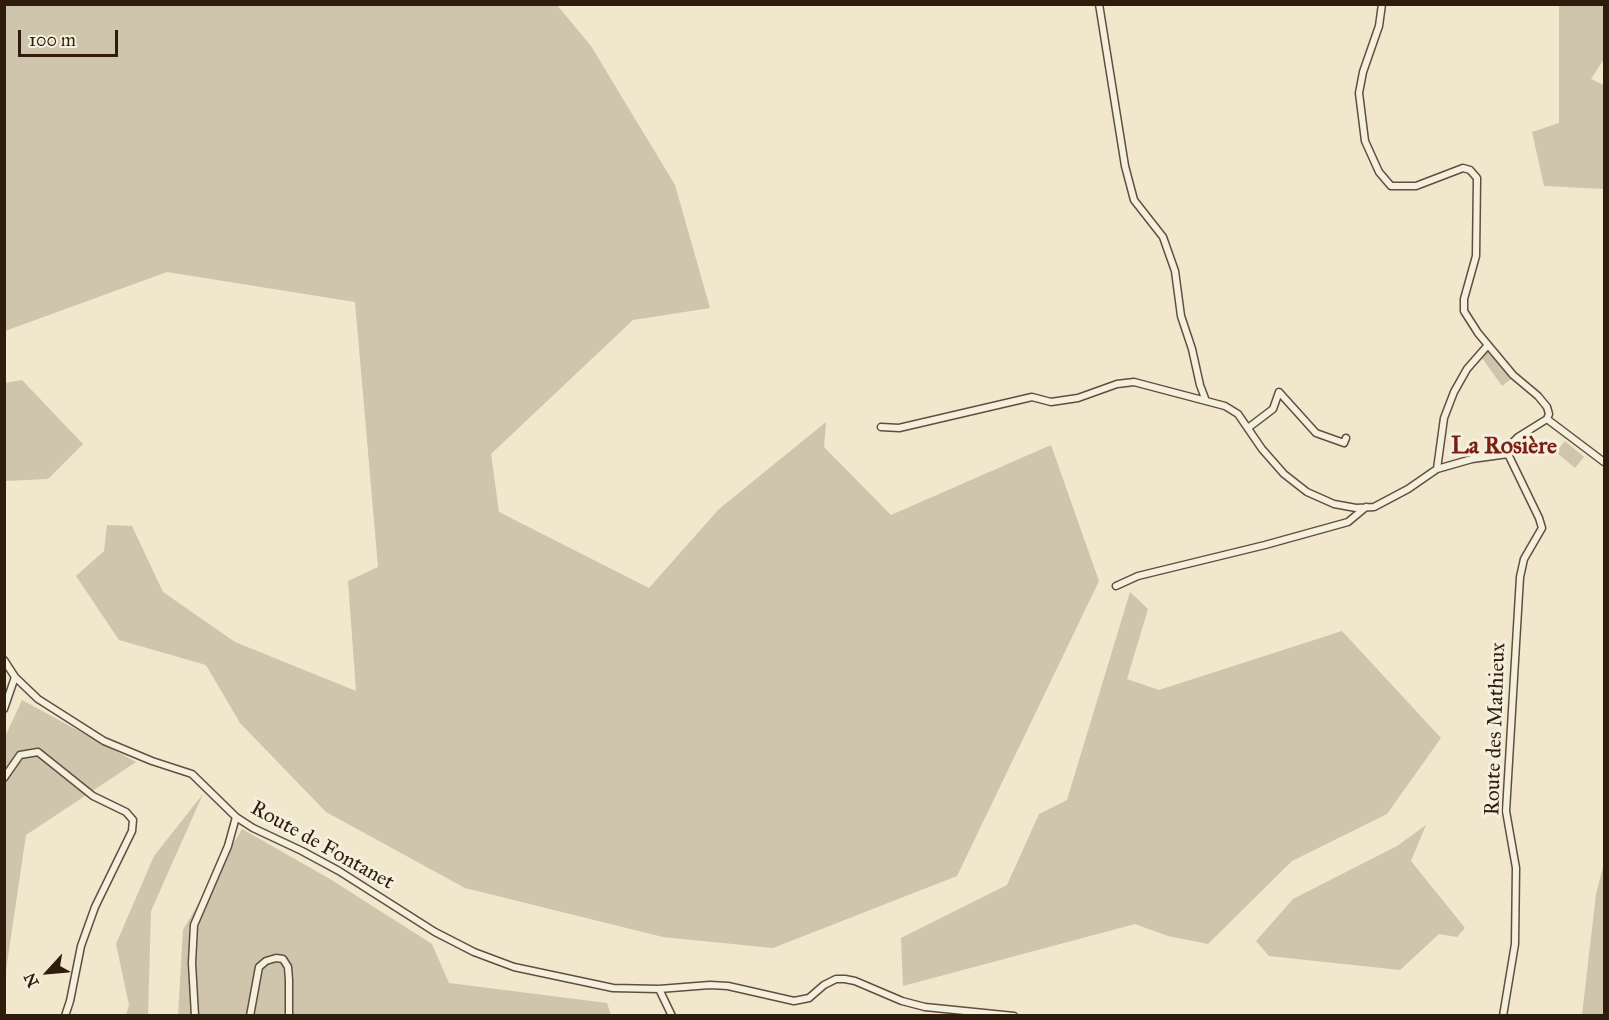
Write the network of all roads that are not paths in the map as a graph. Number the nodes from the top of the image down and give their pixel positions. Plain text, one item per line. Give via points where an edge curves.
1 (1099, 4) edge
2 (1382, 4) edge
3 (1488, 345) junction
4 (1206, 401) junction
5 (1547, 419) junction
6 (881, 427) dead end
7 (1248, 428) junction
8 (1346, 438) dead end
9 (1508, 454) junction
10 (1605, 462) edge
11 (1437, 469) junction
12 (1366, 507) junction
13 (1116, 586) dead end
14 (4, 660) edge
15 (15, 677) junction
16 (4, 709) edge
17 (4, 778) edge
18 (236, 818) junction
19 (659, 989) junction
20 (65, 1016) edge
21 (195, 1016) edge
22 (250, 1016) edge
23 (289, 1016) edge
24 (672, 1016) edge
25 (1014, 1016) edge
26 (1503, 1016) edge

1 - 4 street via 1123,157 1134,200 1162,237 1175,271 1181,316
2 - 3 street via 1359,93 1365,141 1379,172 1391,186 1416,186 1463,168 1477,178 1476,256 1464,305 1468,319
3 - 5 street via 1547,407
3 - 11 street via 1454,392 1444,418
4 - 6 street via 1134,382 1078,398 1051,402 1032,397 899,428
4 - 7 street via 1238,414
5 - 9 street via 1518,437
5 - 10 street
7 - 8 street via 1273,409 1279,392 1316,432 1344,443
7 - 12 street via 1284,474 1307,492 1334,504
9 - 11 street
9 - 26 street, Route des Mathieux via 1542,528 1524,559 1520,577 1506,811 1516,868 1515,944
11 - 12 street via 1408,489 1374,507
12 - 13 street via 1348,522 1138,576
14 - 15 street, Route de Fontanet
15 - 16 street
15 - 18 street, Route de Fontanet via 38,699 104,741 192,774
17 - 20 street via 20,755 38,752 93,796 126,812 133,820 132,831 95,907 81,946
18 - 19 street, Route de Fontanet via 339,871 474,952 514,967 613,988
18 - 21 street via 194,925
19 - 24 street
19 - 25 street via 728,986 801,1001 824,985 845,979 924,1007
22 - 23 street via 259,967 276,958 283,959 288,967

